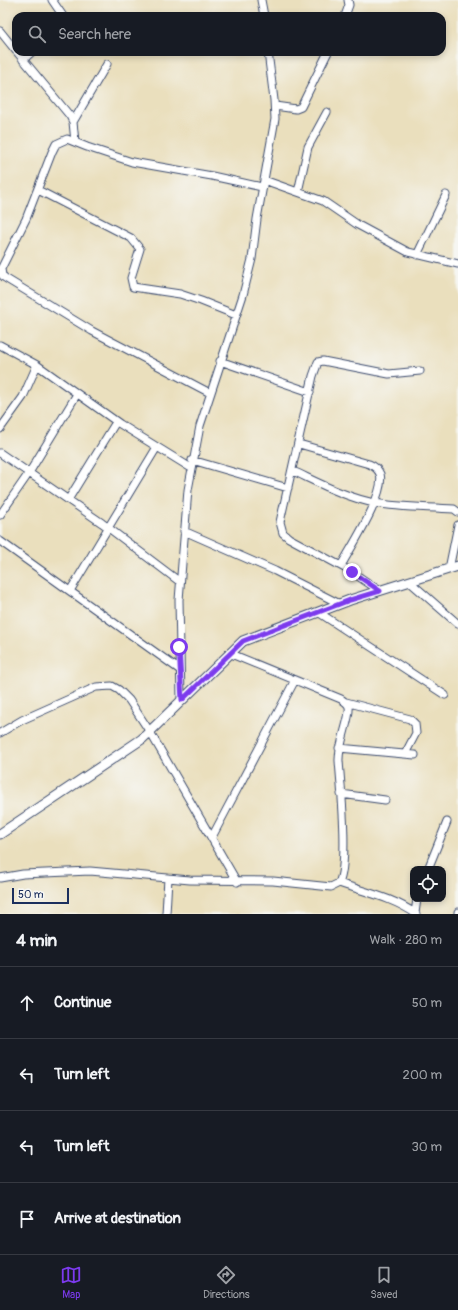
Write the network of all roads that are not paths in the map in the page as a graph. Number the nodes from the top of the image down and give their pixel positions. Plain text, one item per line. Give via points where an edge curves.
1 (52, 0) edge
2 (261, 0) edge
3 (348, 0) edge
4 (60, 12) edge
5 (263, 12) edge
6 (346, 12) edge
7 (0, 31) edge
8 (12, 47) edge
9 (20, 56) edge
10 (28, 56) edge
11 (269, 56) edge
12 (326, 56) edge
13 (23, 60) junction
14 (107, 64) dead end
15 (275, 106) junction
16 (327, 112) dead end
17 (73, 122) junction
18 (75, 142) junction
19 (263, 183) junction
20 (38, 190) junction
21 (298, 192) junction
22 (446, 195) dead end
23 (417, 255) junction
24 (458, 264) edge
25 (1, 275) edge
26 (236, 315) junction
27 (0, 345) edge
28 (220, 361) junction
29 (37, 365) junction
30 (420, 371) dead end
31 (310, 392) junction
32 (210, 393) junction
33 (77, 394) junction
34 (116, 422) junction
35 (0, 429) edge
36 (298, 444) junction
37 (157, 447) junction
38 (0, 453) edge
39 (192, 464) junction
40 (293, 471) junction
41 (29, 473) junction
42 (288, 488) junction
43 (68, 500) junction
44 (375, 503) junction
45 (458, 512) edge
46 (0, 515) edge
47 (458, 525) edge
48 (108, 527) junction
49 (184, 531) junction
50 (0, 541) edge
51 (341, 566) junction
52 (458, 566) edge
53 (449, 569) junction
54 (180, 582) junction
55 (410, 582) junction
56 (70, 591) junction
57 (380, 591) junction
58 (340, 604) junction
59 (318, 612) junction
60 (458, 624) edge
61 (229, 653) junction
62 (180, 670) junction
63 (296, 680) junction
64 (445, 695) dead end
65 (182, 700) junction
66 (346, 702) junction
67 (150, 732) junction
68 (0, 733) edge
69 (339, 748) junction
70 (406, 754) junction
71 (415, 755) dead end
72 (341, 794) junction
73 (385, 800) dead end
74 (447, 822) dead end
75 (0, 834) edge
76 (212, 837) junction
77 (429, 866) edge
78 (0, 878) edge
79 (168, 878) junction
80 (237, 882) junction
81 (339, 883) junction
82 (417, 902) edge
83 (166, 914) edge
84 (416, 914) edge

1 - 4 street
2 - 5 street
3 - 6 street
7 - 8 street
9 - 13 street
10 - 13 street
11 - 15 street
12 - 15 street via 301,106 296,109
13 - 17 street via 66,110
14 - 17 street
15 - 19 street via 274,126
16 - 21 street via 308,147
17 - 18 street
18 - 19 street via 132,162
18 - 20 street via 67,139 56,144
19 - 21 street
19 - 26 street via 251,264
20 - 25 street via 4,260
20 - 26 street via 131,238 137,244 140,249 131,278 133,287 180,294
21 - 23 street via 323,201 358,226 400,249
22 - 23 street
23 - 24 street
25 - 32 street via 92,331
26 - 28 street
27 - 29 street
28 - 31 street
28 - 32 street
29 - 33 street
29 - 35 street via 22,397
30 - 31 street via 390,374 318,362
31 - 36 street
32 - 39 street
33 - 34 street
33 - 41 street
34 - 37 street
34 - 43 street
36 - 40 street
36 - 44 street via 374,466 380,475
37 - 39 street
37 - 48 street
38 - 41 street
39 - 42 street
39 - 49 street
40 - 42 street
40 - 44 street
41 - 43 street
41 - 46 street
42 - 51 street via 280,522 283,533
43 - 48 street
44 - 45 street via 454,509
44 - 51 street
47 - 53 street
48 - 54 street
48 - 56 street
49 - 54 street
49 - 58 street via 275,571
50 - 56 street
51 - 57 street
52 - 53 street
53 - 55 street
54 - 62 street
55 - 57 street
55 - 60 street
56 - 62 street
57 - 58 street
58 - 59 street
59 - 61 street via 250,638
59 - 64 street
61 - 63 street
61 - 65 street
62 - 65 street
63 - 66 street
63 - 76 street
65 - 67 street
66 - 69 street via 349,713
66 - 70 street via 404,717 415,724 416,734
67 - 68 street via 123,693 112,686 104,686 87,690
67 - 75 street
67 - 76 street
69 - 70 street
69 - 72 street
70 - 71 street
72 - 73 street
72 - 81 street via 343,852
74 - 77 street
76 - 80 street
78 - 79 street via 23,874 81,871
79 - 80 street
79 - 83 street
80 - 81 street via 273,881 331,887
81 - 84 street via 405,906
82 - 84 street

